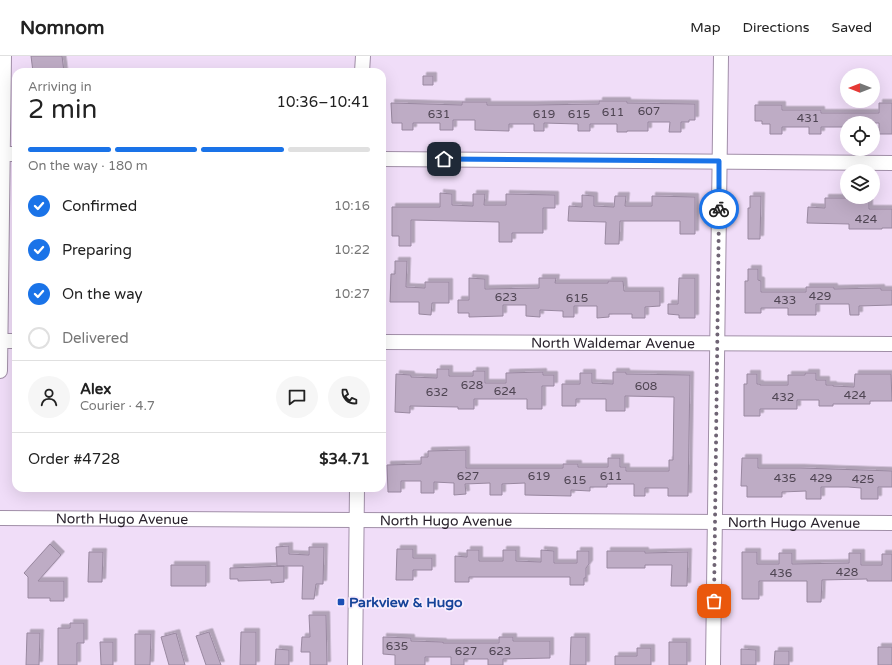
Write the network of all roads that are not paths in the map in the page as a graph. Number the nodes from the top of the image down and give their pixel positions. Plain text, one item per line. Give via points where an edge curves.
1 (4, 56) edge
2 (363, 56) edge
3 (721, 56) edge
4 (362, 68) edge
5 (9, 154) edge
6 (386, 159) edge
7 (719, 161) junction
8 (892, 163) edge
9 (0, 341) edge
10 (12, 341) edge
11 (386, 342) edge
12 (717, 343) junction
13 (892, 344) edge
14 (0, 371) edge
15 (357, 492) edge
16 (0, 518) edge
17 (357, 519) junction
18 (715, 522) junction
19 (892, 523) edge
20 (355, 665) edge
21 (713, 665) edge

1 - 5 street
2 - 4 street
3 - 7 street
5 - 9 street
6 - 7 street
7 - 8 street
7 - 12 street
9 - 10 street
9 - 14 street
11 - 12 street, North Waldemar Avenue
12 - 13 street, North Waldemar Avenue
12 - 18 street
15 - 17 street
16 - 17 street, North Hugo Avenue
17 - 18 street, North Hugo Avenue
17 - 20 street
18 - 19 street, North Hugo Avenue
18 - 21 street

